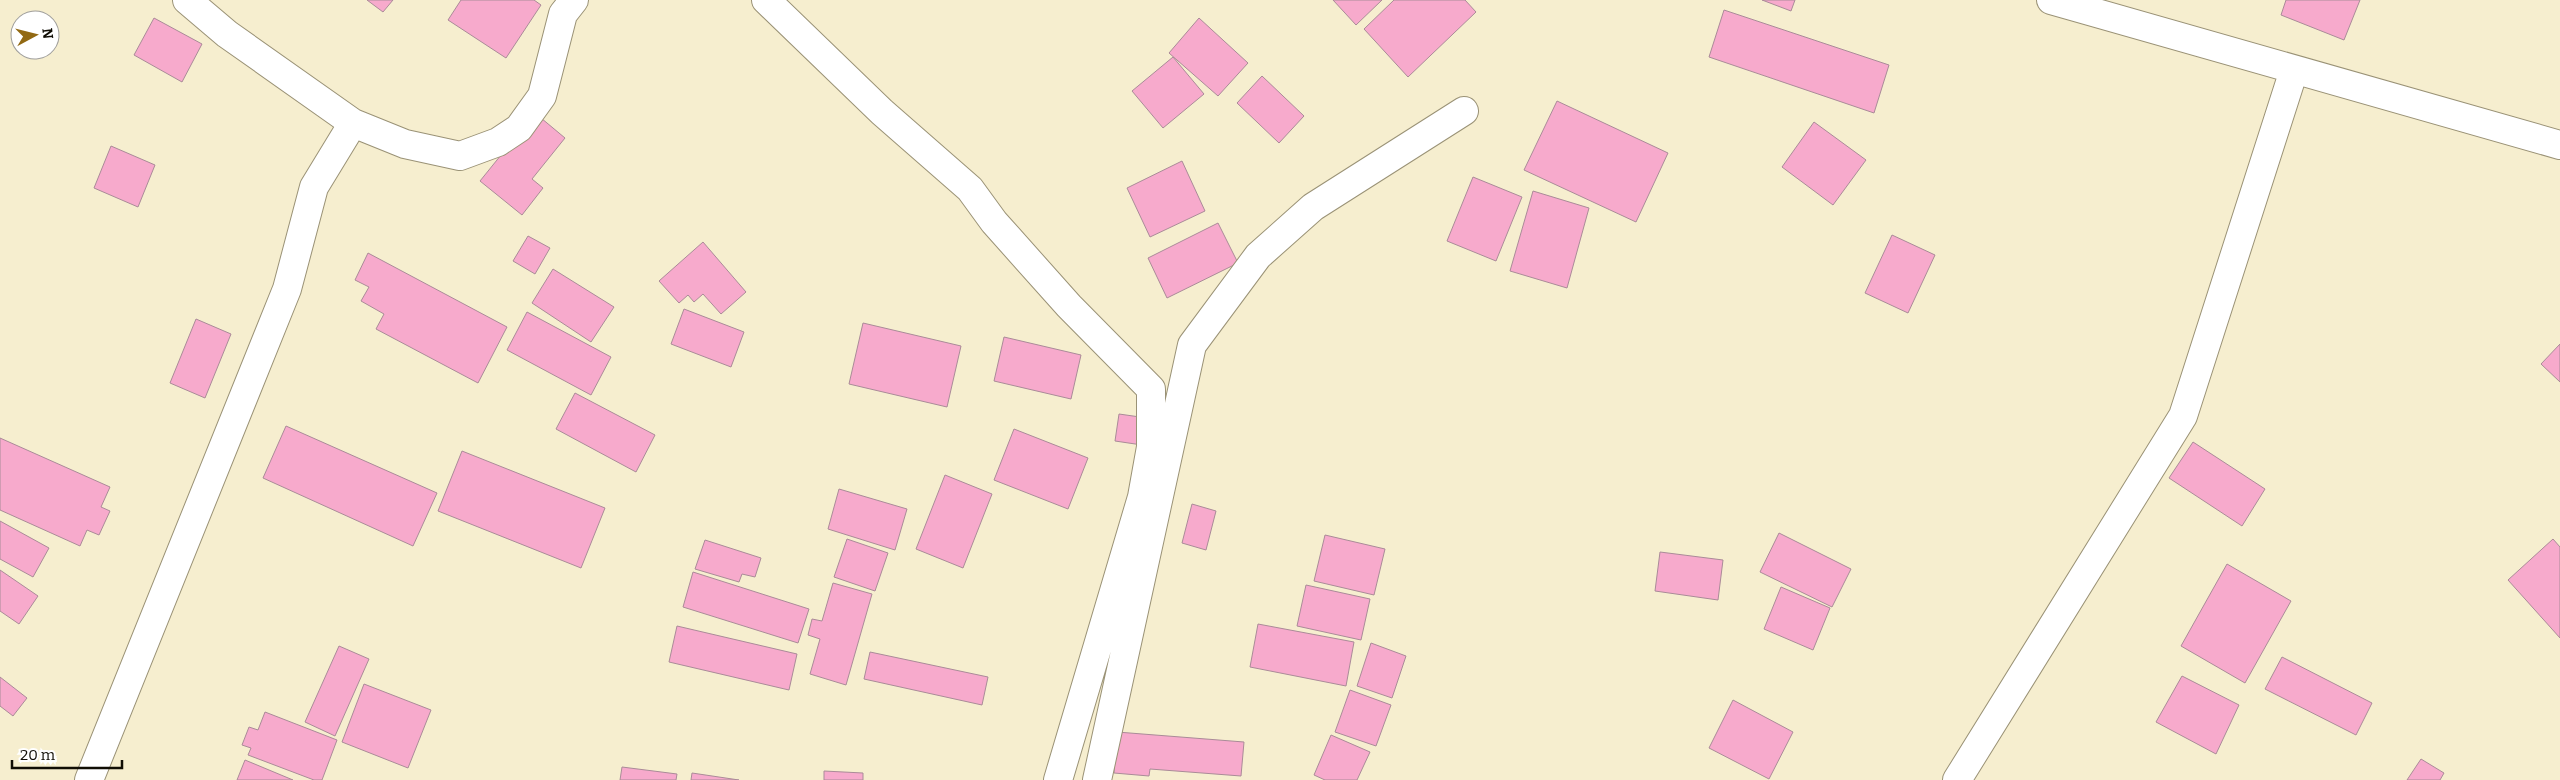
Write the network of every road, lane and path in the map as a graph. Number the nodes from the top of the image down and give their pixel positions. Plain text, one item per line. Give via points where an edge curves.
1 (187, 0) edge
2 (574, 0) edge
3 (766, 0) edge
4 (2051, 0) edge
5 (2294, 70) junction
6 (1464, 111) dead end
7 (353, 123) junction
8 (2560, 145) edge
9 (89, 780) edge
10 (1058, 780) edge
11 (1097, 780) edge
12 (1957, 780) edge

1 - 7 street via 227,34
2 - 7 street via 563,14 542,96 518,128 498,142 460,156 405,144
3 - 10 street via 882,112 970,189 994,222 1069,306 1151,389 1151,447 1142,497
4 - 5 street
5 - 8 street
5 - 12 street via 2183,416
6 - 11 street via 1313,207 1258,256 1192,345
7 - 9 street via 314,187 287,288

